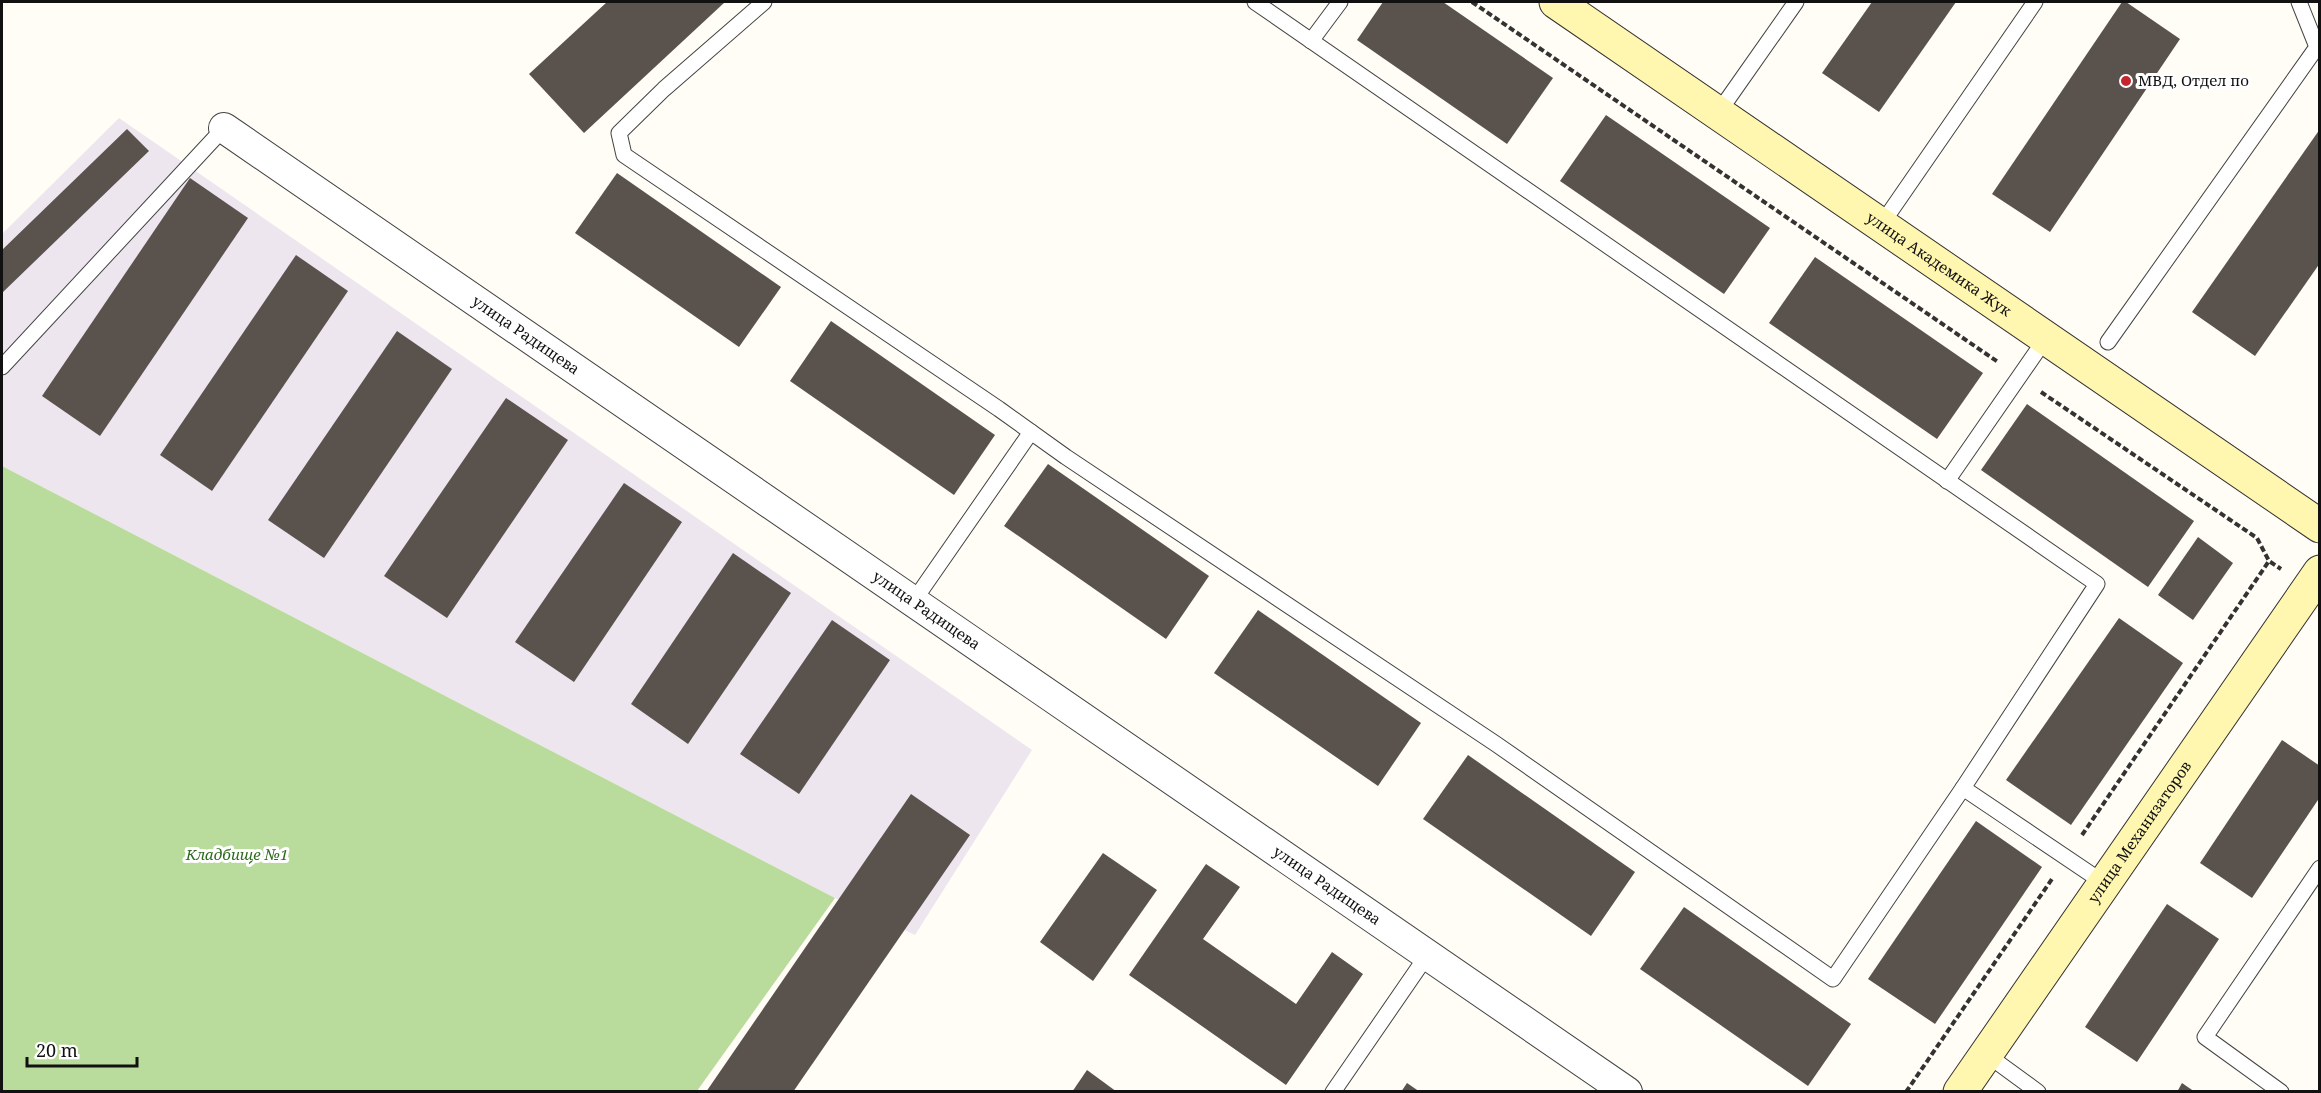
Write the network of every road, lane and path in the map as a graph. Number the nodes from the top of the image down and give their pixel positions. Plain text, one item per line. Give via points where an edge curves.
1 (764, 2) edge
2 (1255, 2) edge
3 (1340, 2) edge
4 (1472, 2) edge
5 (1556, 2) edge
6 (1796, 2) edge
7 (2035, 2) edge
8 (2299, 2) edge
9 (1311, 41) junction
10 (1718, 113) junction
11 (224, 128) joint
12 (1881, 225) junction
13 (2046, 338) junction
14 (2108, 342) dead end
15 (2, 367) edge
16 (2019, 376) junction
17 (1030, 432) junction
18 (1947, 481) junction
19 (2319, 526) edge
20 (2269, 561) junction
21 (2314, 579) edge
22 (913, 602) junction
23 (1963, 788) junction
24 (2066, 858) junction
25 (2319, 868) edge
26 (2104, 883) junction
27 (1428, 954) junction
28 (1986, 1054) junction
29 (1333, 1092) edge
30 (1627, 1092) edge
31 (1905, 1092) edge
32 (1960, 1092) edge
33 (2038, 1092) edge
34 (2281, 1092) edge

1 - 17 lane via 619,133 624,155
2 - 9 lane
3 - 9 lane
4 - 16 path
5 - 10 street, улица Академика Жук
6 - 10 lane
7 - 12 lane
8 - 14 lane via 2317,47
9 - 18 lane
10 - 12 street, улица Академика Жук
11 - 15 lane
11 - 22 street, улица Радищева
12 - 13 street, улица Академика Жук
13 - 16 lane
13 - 19 street, улица Академика Жук
16 - 18 lane
16 - 20 path via 2257,538
17 - 22 lane
17 - 23 lane via 1496,744 1833,979
18 - 23 lane via 2097,584
20 - 21 path
20 - 24 path
21 - 26 street, улица Механизаторов
22 - 27 street, улица Радищева
23 - 24 lane
24 - 26 lane
24 - 31 path
25 - 34 lane via 2205,1037
26 - 28 street, улица Механизаторов
27 - 29 lane
27 - 30 street, улица Радищева
28 - 32 street, улица Механизаторов
28 - 33 lane

